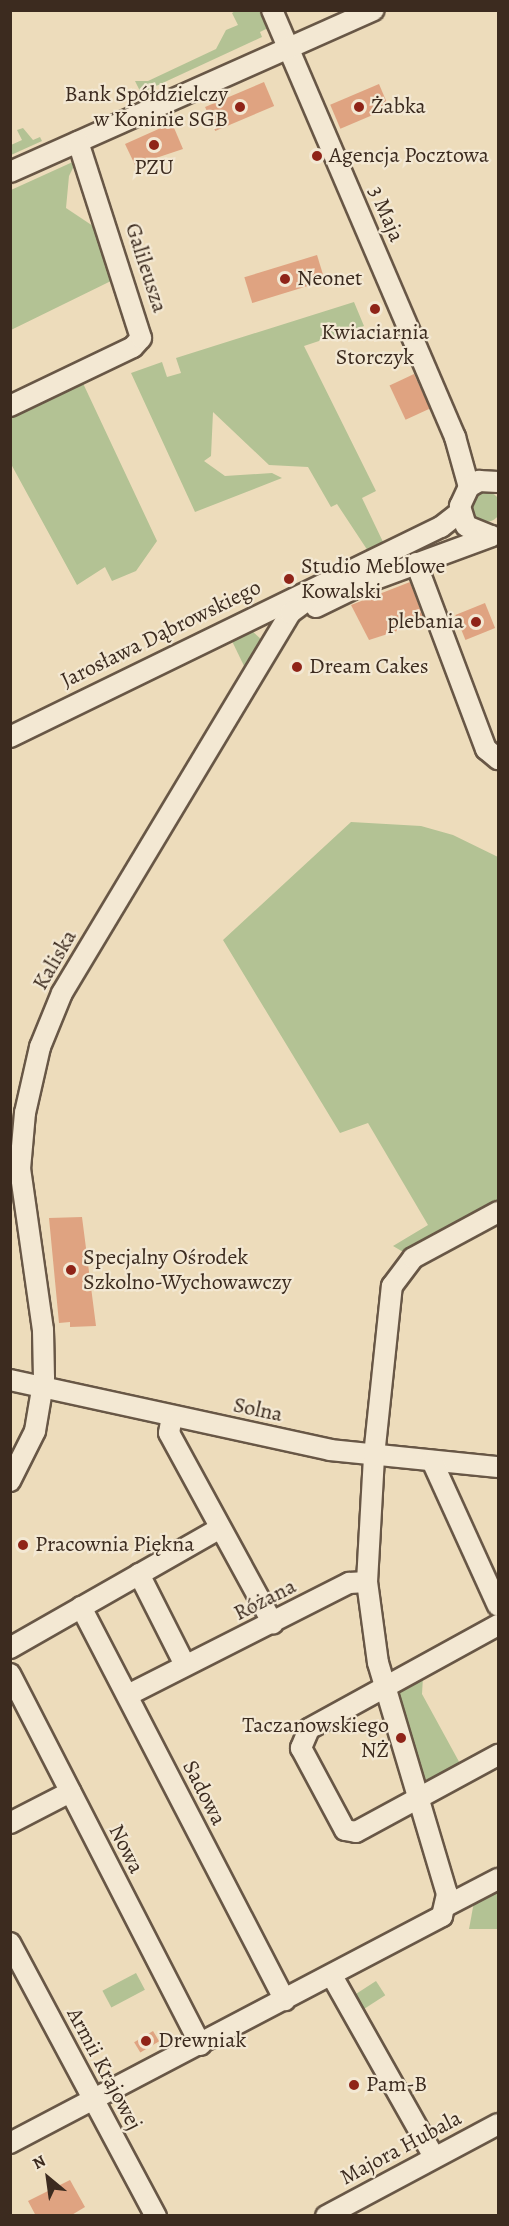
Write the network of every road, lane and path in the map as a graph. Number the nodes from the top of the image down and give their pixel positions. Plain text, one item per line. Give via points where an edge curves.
1 (272, 10) edge
2 (374, 10) edge
3 (288, 48) junction
4 (78, 142) junction
5 (10, 172) edge
6 (10, 406) edge
7 (455, 437) junction
8 (494, 481) edge
9 (469, 487) junction
10 (460, 512) junction
11 (495, 535) edge
12 (416, 563) junction
13 (336, 579) junction
14 (248, 621) junction
15 (279, 636) junction
16 (12, 732) edge
17 (498, 759) edge
18 (498, 1212) edge
19 (10, 1380) edge
20 (43, 1388) junction
21 (172, 1416) junction
22 (374, 1456) junction
23 (432, 1461) junction
24 (498, 1467) edge
25 (10, 1481) edge
26 (220, 1528) junction
27 (139, 1574) junction
28 (367, 1581) junction
29 (498, 1606) edge
30 (81, 1607) junction
31 (273, 1624) junction
32 (498, 1625) edge
33 (10, 1648) edge
34 (185, 1665) junction
35 (11, 1675) edge
36 (384, 1685) junction
37 (128, 1695) junction
38 (498, 1755) edge
39 (70, 1792) junction
40 (419, 1798) junction
41 (10, 1823) edge
42 (498, 1879) edge
43 (446, 1906) junction
44 (10, 1943) edge
45 (332, 1976) junction
46 (285, 2000) junction
47 (201, 2045) junction
48 (93, 2100) junction
49 (498, 2124) edge
50 (10, 2143) edge
51 (434, 2157) junction
52 (156, 2216) edge
53 (326, 2216) edge

1 - 3 street, 3 Maja
2 - 3 street
3 - 4 street
3 - 7 street, 3 Maja
4 - 5 street
4 - 6 street, Galileusza via 141,338 133,346
7 - 8 street, 3 Maja
7 - 9 street, 3 Maja
8 - 9 street
9 - 10 street
10 - 11 street via 472,531
10 - 13 street, Jarosława Dąbrowskiego via 441,527
11 - 12 street
12 - 15 street via 329,598
12 - 17 street via 486,749
13 - 14 street, Jarosława Dąbrowskiego
13 - 15 street, Jarosława Dąbrowskiego via 290,614
14 - 15 street
14 - 16 street, Jarosława Dąbrowskiego
15 - 20 street, Kaliska via 62,993 36,1061 25,1113 20,1181 43,1330
18 - 22 street via 413,1258 392,1286
19 - 20 street, Solna
20 - 21 street, Solna
20 - 25 street, Kaliska via 35,1431
21 - 22 street, Solna
21 - 26 street via 169,1433
22 - 23 street, Solna
22 - 28 street
23 - 24 street, Solna
23 - 29 street
26 - 27 street
26 - 31 street
27 - 30 street
27 - 34 street
28 - 31 street, Różana via 349,1583
28 - 36 street
30 - 33 street
30 - 37 street, Sadowa
31 - 34 street, Różana
32 - 36 street
34 - 37 street, Różana
35 - 39 street, Nowa
36 - 40 street
36 - 40 street via 309,1729 301,1749 345,1830 356,1832
37 - 46 street, Sadowa
38 - 40 street
39 - 41 street
39 - 47 street, Nowa
40 - 43 street via 447,1894
42 - 43 street
43 - 45 street via 434,1923
44 - 48 street, Armii Krajowej
45 - 46 street
45 - 51 street
46 - 47 street
47 - 48 street
48 - 50 street
48 - 52 street, Armii Krajowej
49 - 51 street, Majora Hubala
51 - 53 street, Majora Hubala

